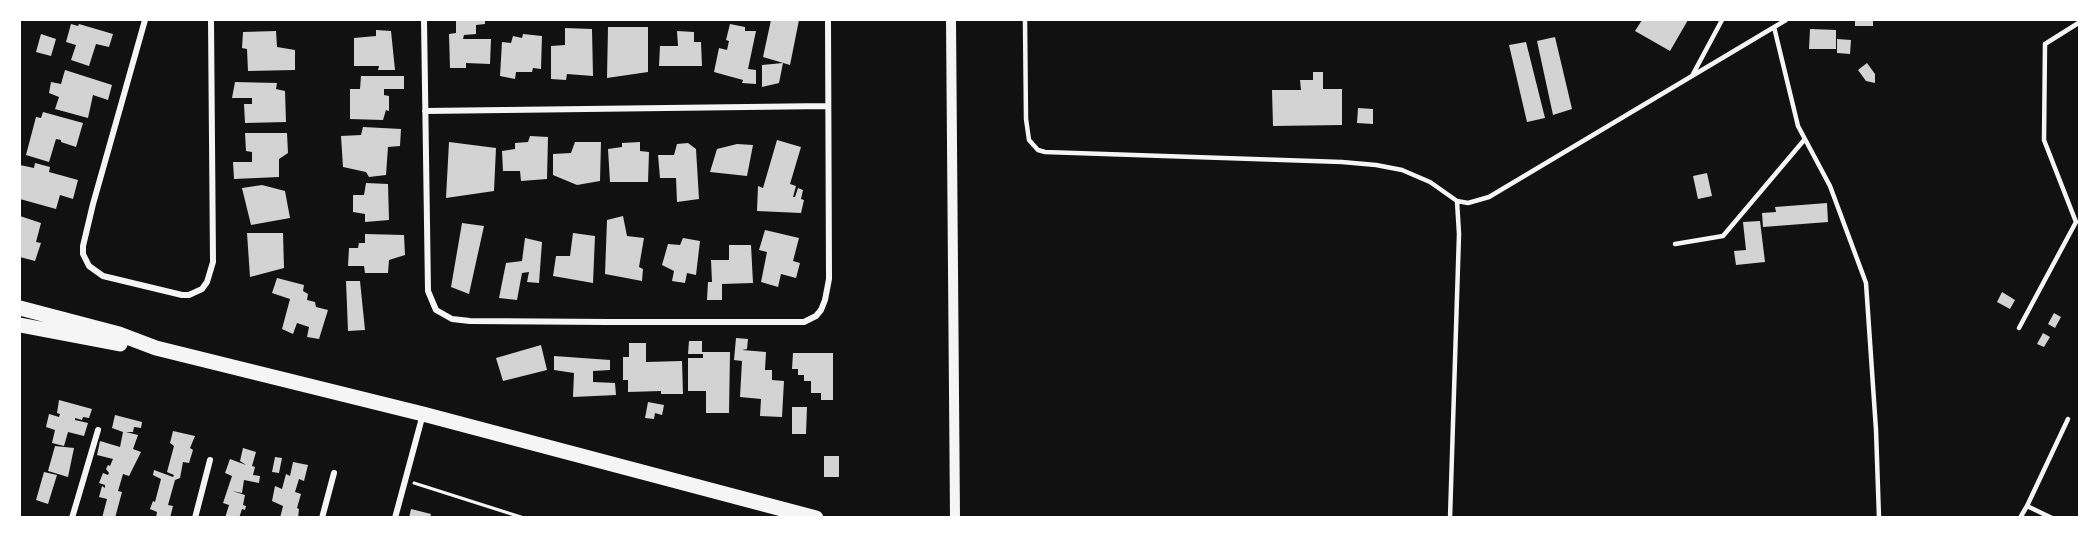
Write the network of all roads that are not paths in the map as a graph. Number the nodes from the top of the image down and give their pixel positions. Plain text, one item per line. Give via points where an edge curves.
1 (145, 20) edge
2 (211, 20) edge
3 (424, 20) edge
4 (828, 20) edge
5 (951, 20) edge
6 (1025, 20) edge
7 (1722, 20) edge
8 (1786, 20) edge
9 (2079, 22) edge
10 (1774, 27) junction
11 (1692, 76) junction
12 (827, 106) junction
13 (425, 111) junction
14 (1805, 140) junction
15 (1457, 201) junction
16 (1675, 244) dead end
17 (20, 308) edge
18 (20, 325) edge
19 (2019, 328) dead end
20 (156, 348) junction
21 (423, 414) junction
22 (2068, 419) dead end
23 (98, 430) dead end
24 (210, 460) dead end
25 (334, 473) dead end
26 (2026, 506) junction
27 (72, 518) edge
28 (195, 518) edge
29 (322, 518) edge
30 (395, 518) edge
31 (816, 518) edge
32 (955, 518) edge
33 (1450, 518) edge
34 (1879, 518) edge
35 (2020, 518) edge
36 (2052, 518) edge

1 - 2 street via 93,204 83,254 89,266 103,276 189,295 202,290 213,262
3 - 13 street
4 - 12 street
5 - 32 street
6 - 15 lane via 1026,119 1029,140 1038,150 1376,165 1402,170 1430,182
7 - 11 lane
8 - 10 lane
9 - 19 lane via 2046,44 2044,140 2076,222
10 - 11 lane
10 - 14 lane via 1798,126
11 - 15 lane via 1489,198 1468,203
12 - 13 street
12 - 13 street via 829,279 821,310 804,322 470,321 442,315 428,291
14 - 16 lane via 1723,236
14 - 34 lane via 1830,186 1866,283
15 - 33 lane
17 - 20 highway
18 - 20 highway
20 - 21 highway
21 - 30 street
21 - 31 highway
22 - 26 lane
23 - 27 street
24 - 28 street
25 - 29 street
26 - 35 lane
26 - 36 lane

